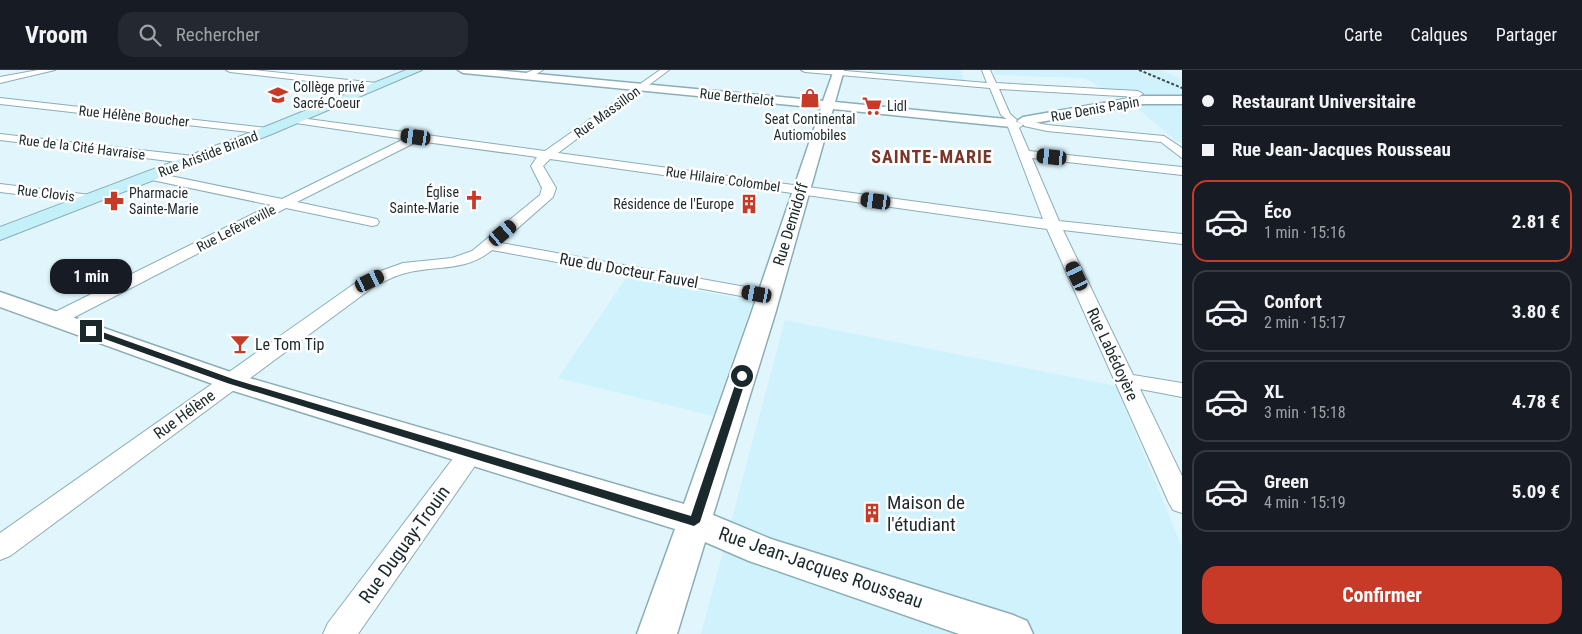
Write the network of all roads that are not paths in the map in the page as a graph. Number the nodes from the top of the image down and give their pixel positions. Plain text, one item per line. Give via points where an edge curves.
1 (50, 70) edge
2 (230, 70) edge
3 (297, 70) edge
4 (416, 70) edge
5 (463, 70) edge
6 (539, 70) edge
7 (665, 70) edge
8 (805, 70) edge
9 (986, 70) edge
10 (838, 71) edge
11 (0, 73) edge
12 (280, 76) junction
13 (528, 76) junction
14 (17, 77) junction
15 (0, 80) edge
16 (377, 86) junction
17 (994, 86) junction
18 (641, 88) junction
19 (1138, 94) dead end
20 (1182, 100) edge
21 (0, 101) edge
22 (827, 106) junction
23 (293, 120) junction
24 (1018, 122) junction
25 (267, 131) junction
26 (416, 137) junction
27 (0, 138) edge
28 (1023, 154) junction
29 (1182, 154) edge
30 (550, 155) junction
31 (193, 160) junction
32 (1182, 171) edge
33 (150, 176) junction
34 (0, 188) edge
35 (803, 191) junction
36 (91, 199) junction
37 (284, 204) junction
38 (372, 222) dead end
39 (1053, 225) junction
40 (0, 234) edge
41 (1182, 239) edge
42 (489, 245) junction
43 (768, 296) junction
44 (0, 299) edge
45 (56, 319) junction
46 (1126, 380) junction
47 (230, 381) junction
48 (1182, 390) edge
49 (470, 454) junction
50 (1182, 503) edge
51 (694, 522) junction
52 (0, 548) edge
53 (338, 634) edge
54 (658, 634) edge
55 (1013, 634) edge

1 - 14 street
2 - 12 street
3 - 12 street
4 - 16 main road, Rue Aristide Briand
5 - 13 street, Rue Berthelot
6 - 13 street
7 - 18 street, Rue Massillon
8 - 10 street
9 - 17 street, Rue Labédoyère
10 - 17 street
10 - 22 street, Rue Demidoff
11 - 14 street
12 - 16 street
13 - 18 street, Rue Berthelot
14 - 15 street
16 - 23 main road, Rue Aristide Briand
17 - 19 street
17 - 24 street, Rue Labédoyère via 1006,115
18 - 22 street, Rue Berthelot
18 - 30 street, Rue Massillon
20 - 24 street, Rue Denis Papin via 1137,100
21 - 25 street, Rue Hélène Boucher
22 - 24 street, Rue Berthelot
22 - 35 street, Rue Demidoff
23 - 25 main road, Rue Aristide Briand
23 - 26 street, Rue Hilaire Colombel
24 - 28 street, Rue Labédoyère via 1013,127
24 - 29 street, Rue Berthelot via 1164,139
25 - 31 main road, Rue Aristide Briand
26 - 30 street, Rue Hilaire Colombel
26 - 37 street, Rue Lefèvreville
27 - 31 street, Rue de la Cité Havraise
28 - 32 street
28 - 39 street, Rue Labédoyère
30 - 35 street, Rue Hilaire Colombel
30 - 42 street, Rue Hélène via 537,166 549,188 546,197
31 - 33 main road, Rue Aristide Briand
33 - 36 main road, Rue Aristide Briand
33 - 37 street
34 - 36 street, Rue Clovis
35 - 39 street, Rue Hilaire Colombel
35 - 43 street, Rue Demidoff
36 - 40 main road, Rue Aristide Briand
37 - 38 street
37 - 45 street, Rue Lefèvreville
39 - 41 street, Rue Hilaire Colombel
39 - 46 street, Rue Labédoyère
42 - 43 street, Rue du Docteur Fauvel
42 - 47 street, Rue Hélène via 478,254 454,262 403,268 370,281
43 - 51 street, Rue Demidoff
44 - 45 street, Rue Jean-Jacques Rousseau
45 - 47 street, Rue Jean-Jacques Rousseau
46 - 48 street
46 - 50 street, Rue Labédoyère
47 - 49 street, Rue Jean-Jacques Rousseau
47 - 52 street, Rue Hélène
49 - 51 street, Rue Jean-Jacques Rousseau
49 - 53 street, Rue Duguay-Trouin
51 - 54 street, Rue Demidoff
51 - 55 street, Rue Jean-Jacques Rousseau via 762,551

